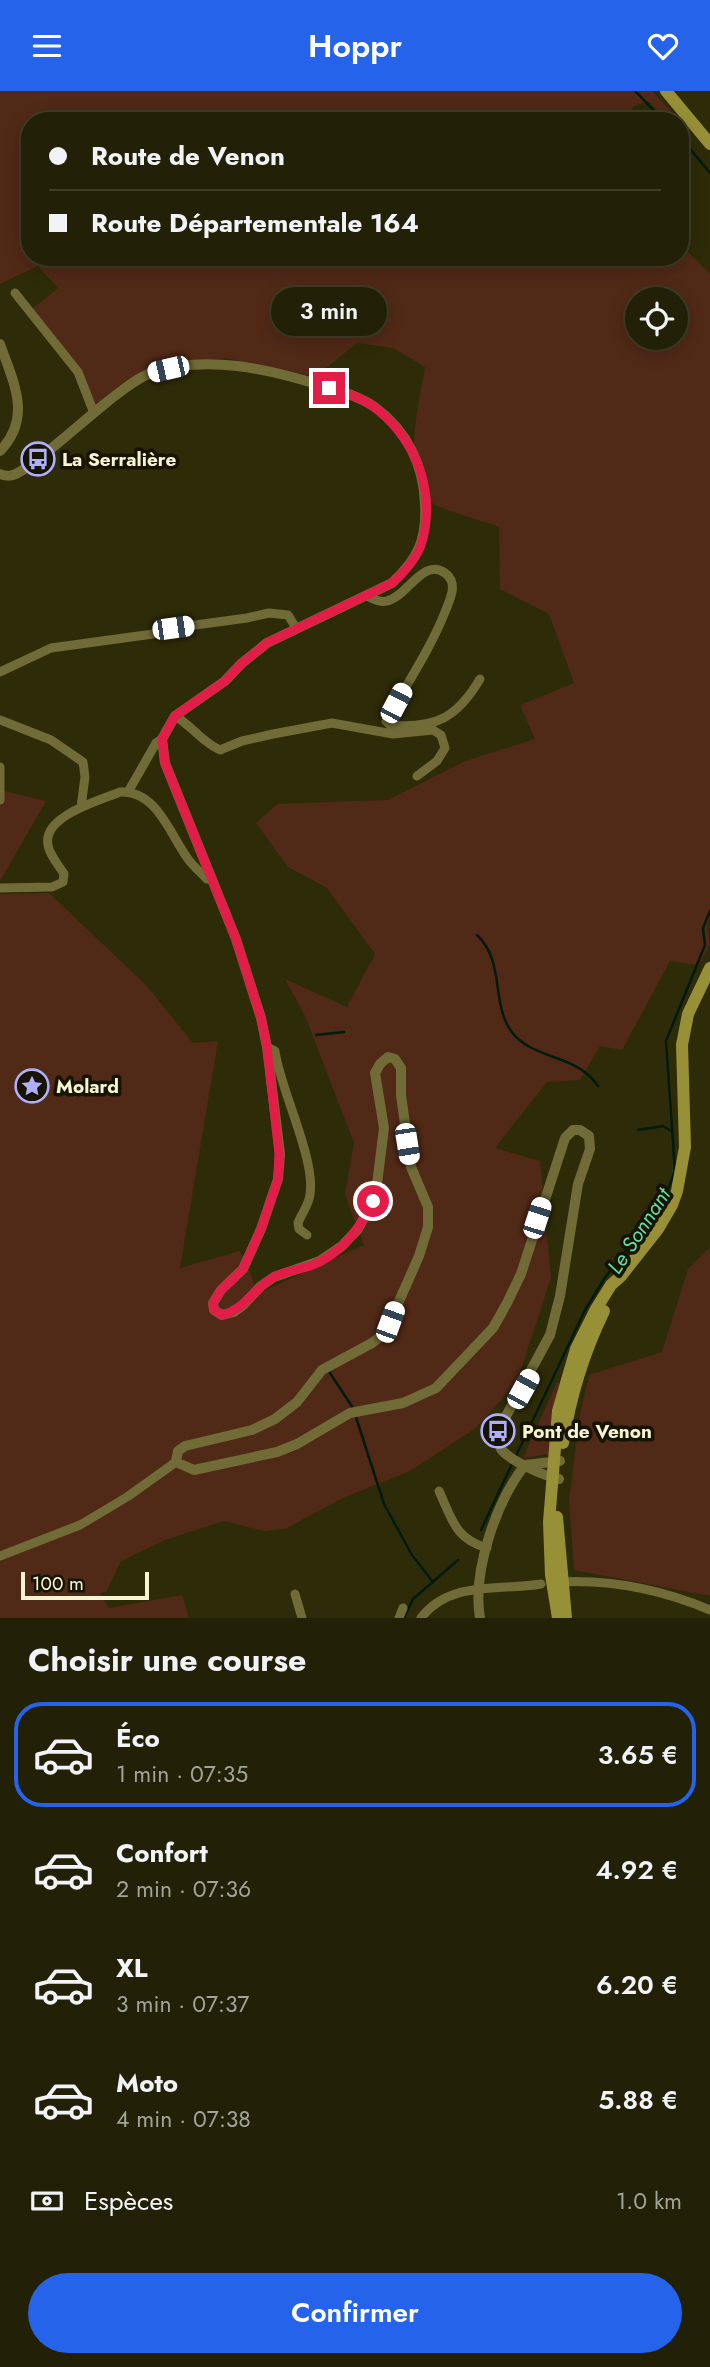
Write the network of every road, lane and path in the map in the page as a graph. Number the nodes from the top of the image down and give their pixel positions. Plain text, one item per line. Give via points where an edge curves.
1 (666, 91) edge
2 (683, 112) edge
3 (689, 119) edge
4 (710, 144) edge
5 (15, 293) dead end
6 (0, 344) edge
7 (94, 413) junction
8 (0, 451) edge
9 (0, 474) edge
10 (367, 596) junction
11 (296, 628) junction
12 (0, 672) edge
13 (480, 679) dead end
14 (175, 716) junction
15 (0, 720) edge
16 (162, 739) junction
17 (0, 767) edge
18 (417, 776) dead end
19 (128, 792) junction
20 (0, 800) edge
21 (81, 807) junction
22 (212, 879) junction
23 (0, 888) edge
24 (710, 968) edge
25 (267, 1047) junction
26 (307, 1235) dead end
27 (517, 1461) junction
28 (176, 1462) junction
29 (557, 1462) junction
30 (555, 1479) junction
31 (439, 1491) dead end
32 (487, 1548) junction
33 (0, 1556) edge
34 (551, 1583) junction
35 (477, 1587) junction
36 (295, 1594) dead end
37 (403, 1608) dead end
38 (710, 1610) edge
39 (427, 1614) edge
40 (302, 1618) edge
41 (399, 1618) edge
42 (480, 1618) edge
43 (558, 1618) edge
44 (566, 1618) edge

1 - 2 main road
3 - 4 main road
5 - 7 street via 78,372
6 - 8 street via 20,407 19,422
7 - 9 street via 29,466 8,477
7 - 10 street via 149,374 187,365 261,370 351,394 376,408 413,450 425,511 421,547 407,569
10 - 11 street
10 - 13 street via 379,602 393,599 433,568 451,578 453,588 443,616 386,721 390,725 428,724 447,717 467,702
11 - 12 street via 288,615 269,613 51,648
11 - 14 street via 267,643 225,681
14 - 16 street
14 - 18 street via 220,750 242,741 332,723 393,734 433,730 441,735 444,748 437,761
15 - 21 street via 51,740 83,762
16 - 19 street
16 - 22 street via 165,763
17 - 20 street
19 - 21 street
19 - 22 street via 148,801 188,859
21 - 23 street via 59,821 47,841 64,874 63,882 52,887
22 - 25 street via 245,964
24 - 29 main road via 688,1014 682,1045 685,1147 681,1179 666,1215 611,1285 576,1349 558,1411
25 - 26 street via 275,1051 306,1155 310,1198 298,1223
25 - 28 street via 278,1179 243,1269 221,1290 214,1310 222,1315 234,1312 274,1277 320,1261 358,1229 373,1201 382,1148 384,1128 375,1073 388,1057 401,1068 411,1167 428,1207 427,1235 384,1333 326,1367 286,1412 252,1430 185,1446 178,1451
27 - 28 street via 501,1448 498,1431 550,1335 578,1184 590,1149 589,1136 580,1130 565,1138 521,1274 493,1328 436,1388 402,1403 354,1412 277,1452 194,1470
27 - 29 street
27 - 30 street
27 - 32 street
28 - 33 street via 80,1525
29 - 30 main road
30 - 34 main road via 549,1532
31 - 32 street via 460,1534
32 - 35 street
34 - 35 street
34 - 38 street via 596,1581 635,1586
34 - 43 main road
34 - 44 main road
35 - 39 street via 449,1596
35 - 42 street
36 - 40 street
37 - 41 street

